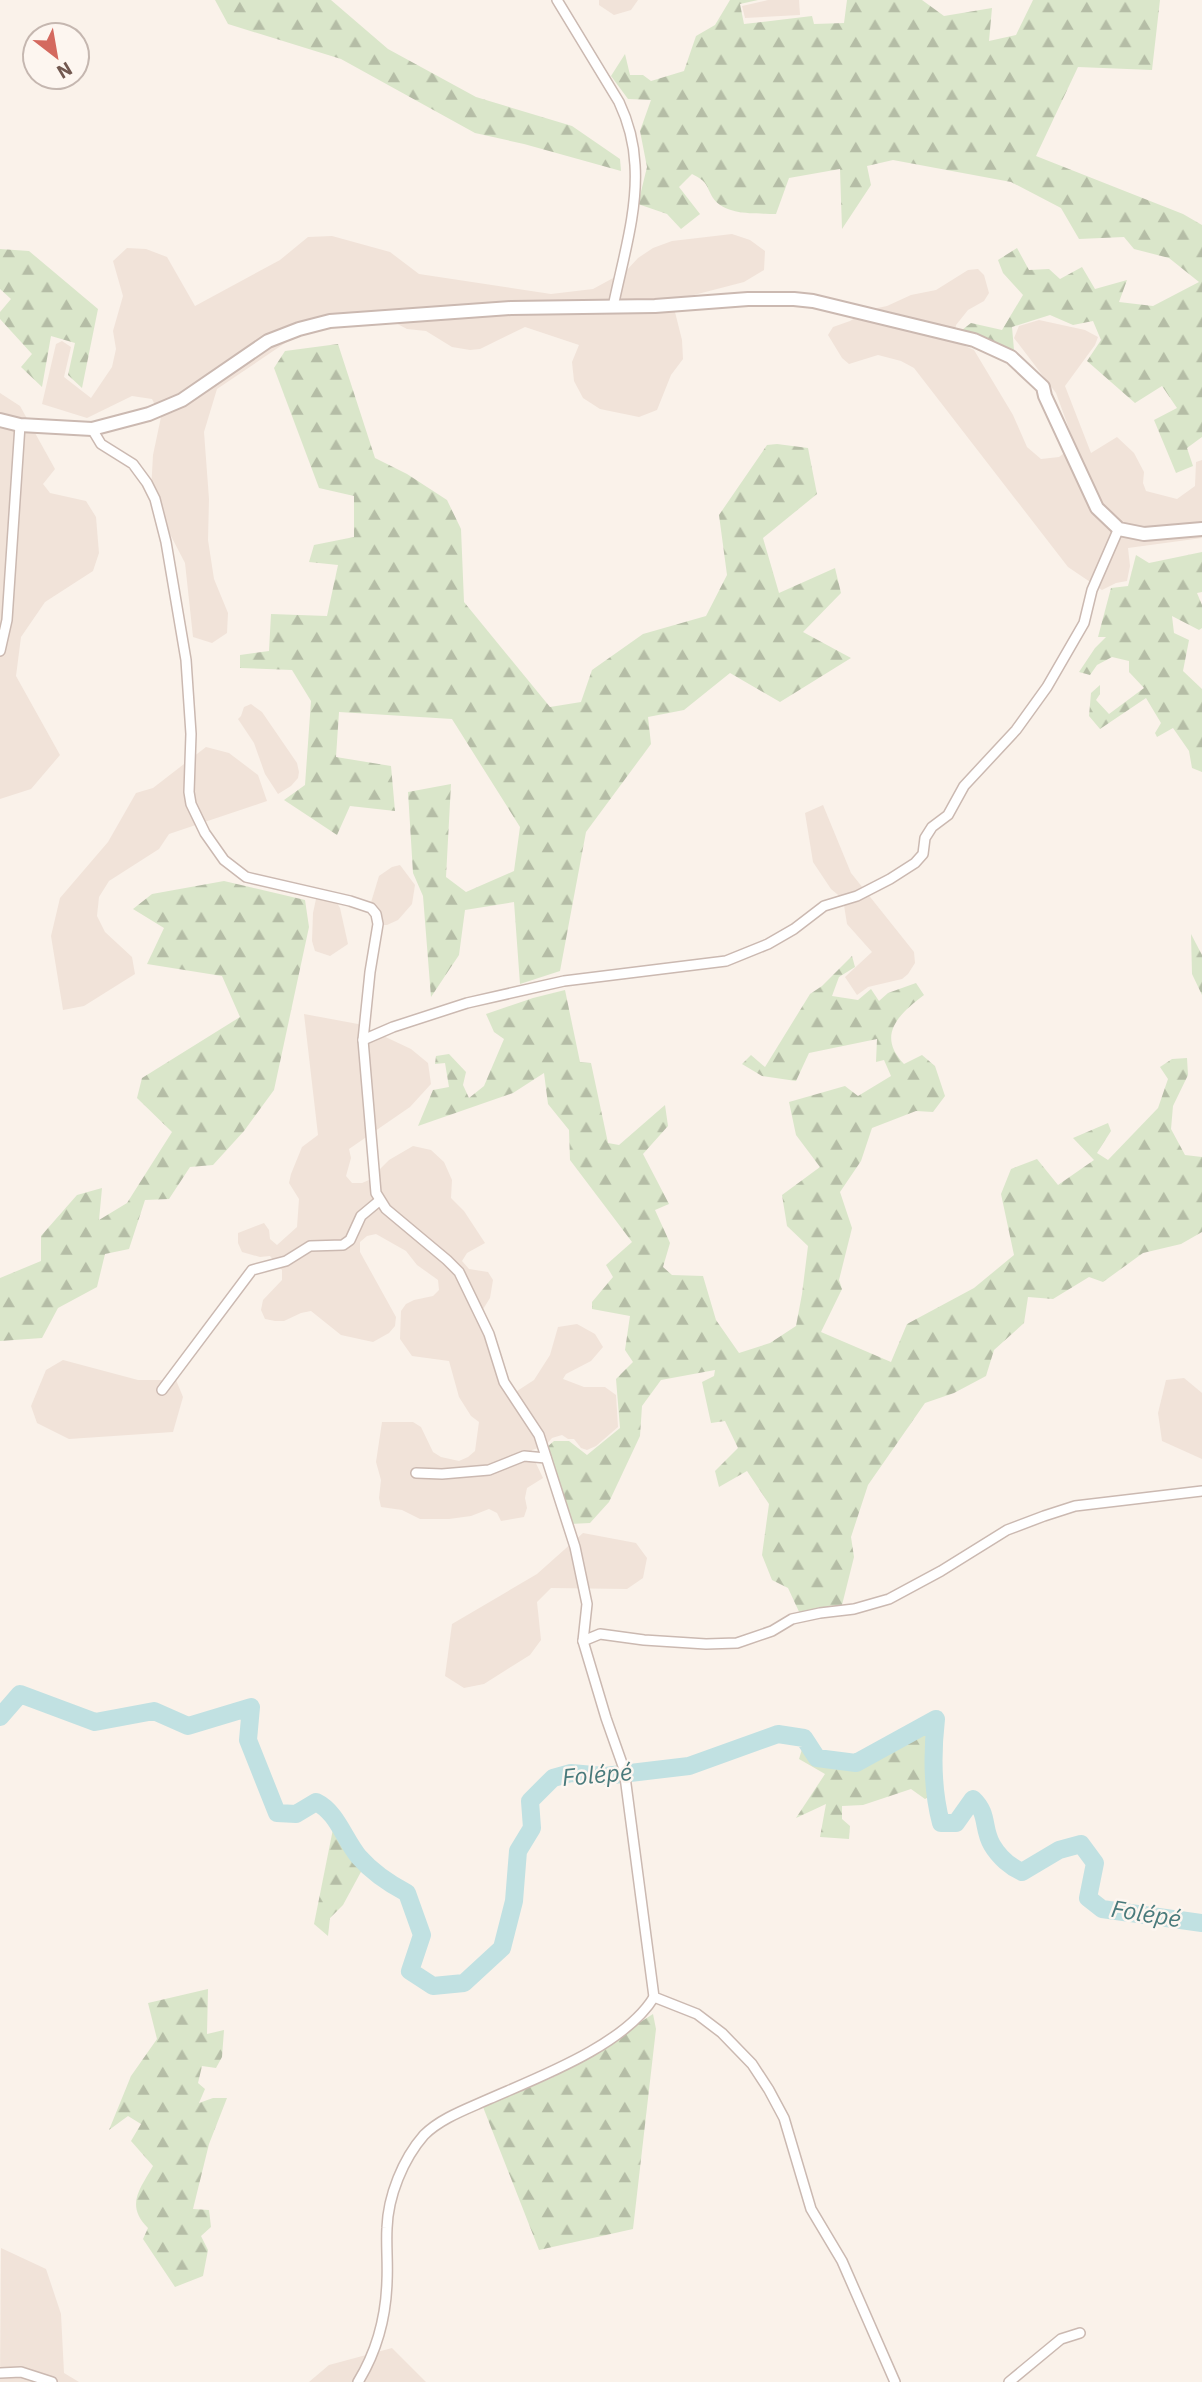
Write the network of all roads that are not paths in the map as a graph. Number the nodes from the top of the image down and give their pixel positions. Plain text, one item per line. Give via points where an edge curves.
1 (557, 0) edge
2 (613, 307) junction
3 (0, 421) edge
4 (20, 425) junction
5 (92, 429) junction
6 (1119, 528) junction
7 (1202, 529) edge
8 (0, 651) edge
9 (363, 1040) junction
10 (379, 1200) junction
11 (162, 1390) dead end
12 (546, 1458) junction
13 (416, 1473) dead end
14 (1202, 1491) edge
15 (583, 1641) junction
16 (654, 1997) junction
17 (1080, 2333) dead end
18 (0, 2373) edge
19 (52, 2382) edge
20 (358, 2382) edge
21 (895, 2382) edge
22 (1009, 2382) edge

1 - 2 street via 619,102 636,166
2 - 5 street via 511,308 363,318 306,327 268,341 168,407
2 - 6 street via 748,299 814,301 997,349 1043,387 1097,508
3 - 4 street
4 - 5 street
4 - 8 street via 7,620
5 - 9 street via 101,444 133,464 155,499 186,660 189,792 205,833 224,860 246,877 350,901 376,914
6 - 7 street via 1144,534
6 - 9 street via 1092,590 1084,623 1047,687 1016,730 964,786 948,815 932,827 915,863 857,896 824,906 768,944 726,961 552,984 467,1003
9 - 10 street via 373,1176
10 - 11 street via 361,1216 344,1245 310,1246 286,1261 252,1270
10 - 12 street via 459,1272 489,1334 500,1373 530,1419
12 - 13 street via 524,1456 469,1473
12 - 15 street via 575,1547 587,1604
14 - 15 street via 1075,1506 1044,1516 1007,1531 889,1599 792,1619 737,1643 600,1633
15 - 16 street via 624,1769
16 - 20 street via 631,2024 587,2052 551,2073 456,2114 423,2136 401,2172 391,2200 381,2326
16 - 21 street via 697,2014 722,2033 769,2090 783,2118 811,2209 842,2262
17 - 22 street via 1061,2339
18 - 19 street via 21,2372

